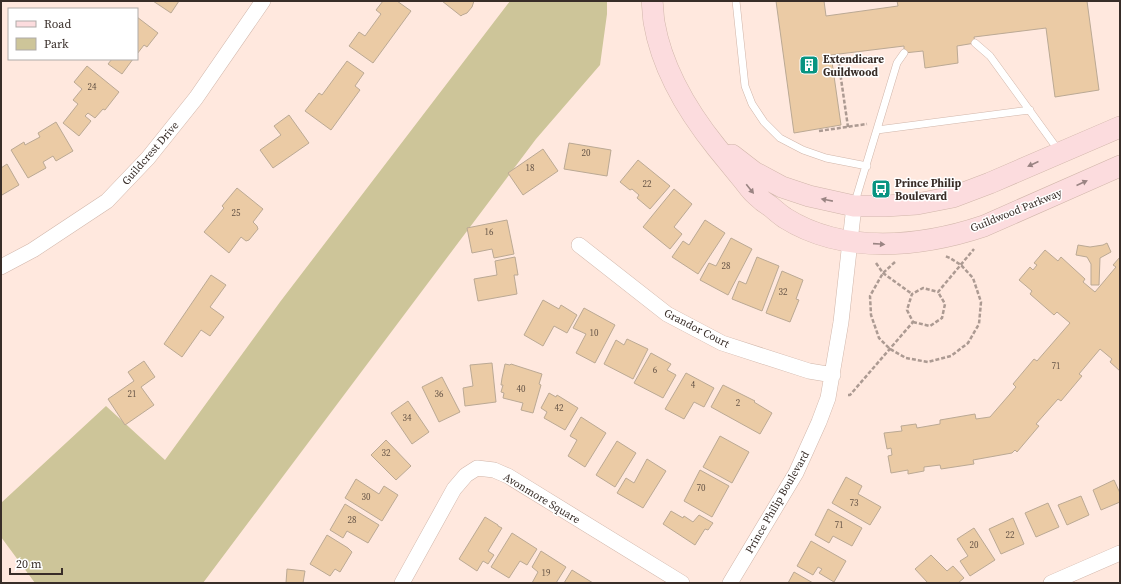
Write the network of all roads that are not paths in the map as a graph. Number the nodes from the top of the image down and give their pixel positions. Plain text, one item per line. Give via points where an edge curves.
1 (263, 1) edge
2 (652, 1) edge
3 (736, 1) edge
4 (975, 43) dead end
5 (904, 53) dead end
6 (1030, 110) junction
7 (878, 126) junction
8 (1120, 127) edge
9 (708, 137) junction
10 (1060, 152) junction
11 (867, 166) junction
12 (1120, 166) edge
13 (854, 206) junction
14 (850, 241) junction
15 (579, 245) dead end
16 (1, 267) edge
17 (833, 375) junction
18 (1120, 553) edge
19 (402, 583) edge
20 (682, 583) edge
21 (730, 583) edge
22 (1051, 583) edge

1 - 16 street, Guildcrest Drive via 196,98 148,158 107,201 34,250
2 - 9 street, Guildwood Parkway via 659,43 668,68 684,101
3 - 11 lane via 745,86 752,104 764,122 780,138 803,150 826,158
4 - 6 lane via 990,56
5 - 7 lane via 897,63
6 - 7 lane
6 - 10 lane
7 - 11 lane
8 - 10 street, Guildwood Parkway
13 -> 9 street, Guildwood Parkway via 782,187 754,172
9 -> 14 street, Guildwood Parkway via 756,195 785,218 831,238
10 -> 13 street, Guildwood Parkway via 953,197 917,204
11 - 13 lane
14 -> 12 street, Guildwood Parkway via 889,244 912,242 972,230
13 - 14 street, Prince Philip Boulevard
14 - 17 street, Prince Philip Boulevard
15 - 17 street, Grandor Court via 667,314 722,343 809,371
17 - 21 street, Prince Philip Boulevard via 819,422 796,473
18 - 22 street
19 - 20 street, Avonmore Square via 454,490 466,475 477,468 494,470 508,476

